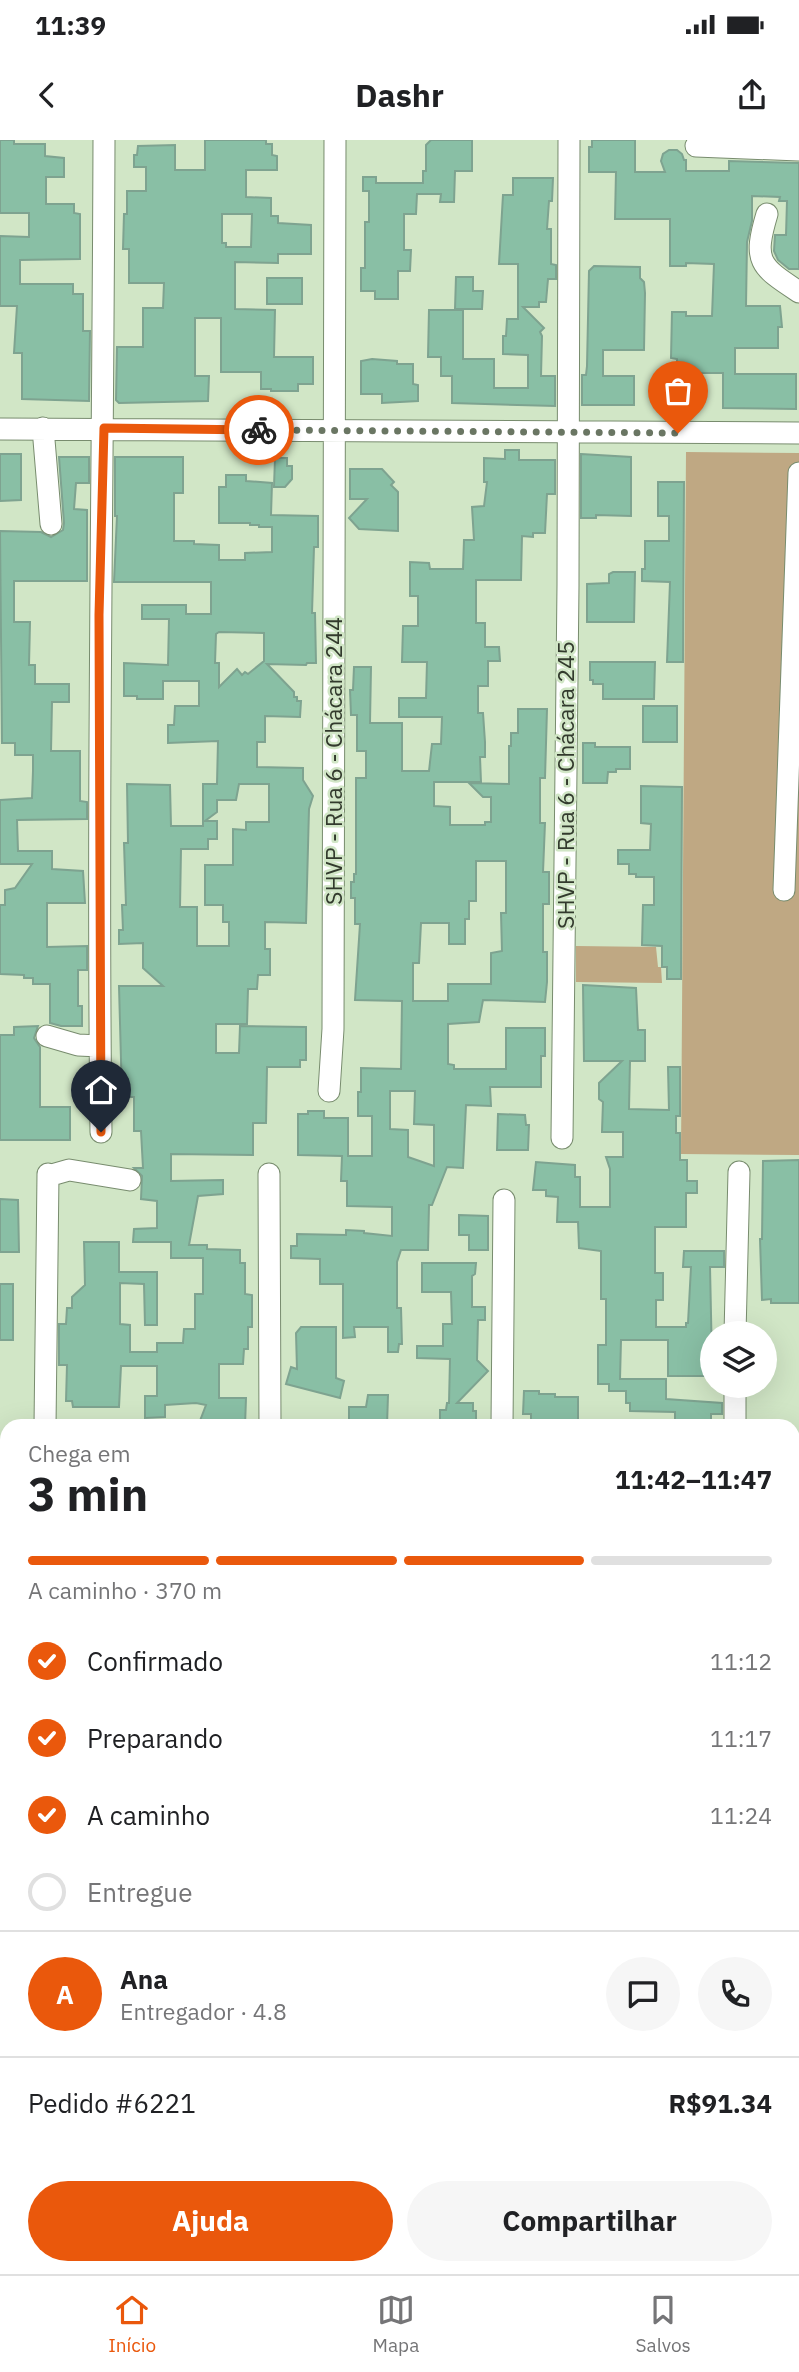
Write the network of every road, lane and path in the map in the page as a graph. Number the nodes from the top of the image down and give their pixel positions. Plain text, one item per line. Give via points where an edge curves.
1 (104, 140) edge
2 (335, 140) edge
3 (569, 140) edge
4 (696, 146) dead end
5 (799, 150) edge
6 (767, 214) dead end
7 (799, 292) edge
8 (43, 428) junction
9 (104, 428) junction
10 (0, 429) edge
11 (335, 431) junction
12 (568, 431) junction
13 (799, 433) edge
14 (799, 473) edge
15 (51, 524) dead end
16 (784, 890) dead end
17 (47, 1036) dead end
18 (100, 1046) junction
19 (329, 1091) dead end
20 (101, 1132) dead end
21 (562, 1138) dead end
22 (739, 1172) dead end
23 (269, 1174) dead end
24 (130, 1180) dead end
25 (504, 1200) dead end
26 (735, 1321) edge
27 (735, 1398) edge
28 (45, 1419) edge
29 (270, 1419) edge
30 (502, 1419) edge
31 (735, 1419) edge

1 - 9 street
2 - 11 street, SHVP - Rua 6 - Chácara 244
3 - 12 street, SHVP - Rua 6 - Chácara 245
4 - 5 street
6 - 7 street via 760,240 763,263
8 - 9 street
8 - 10 street
8 - 15 street
9 - 11 street
9 - 18 street via 99,615
11 - 12 street
11 - 19 street, SHVP - Rua 6 - Chácara 244
12 - 13 street
12 - 21 street, SHVP - Rua 6 - Chácara 245
14 - 16 street
17 - 18 street
18 - 20 street
22 - 26 street
23 - 29 street
24 - 28 street via 69,1170 48,1175
25 - 30 street
27 - 31 street

